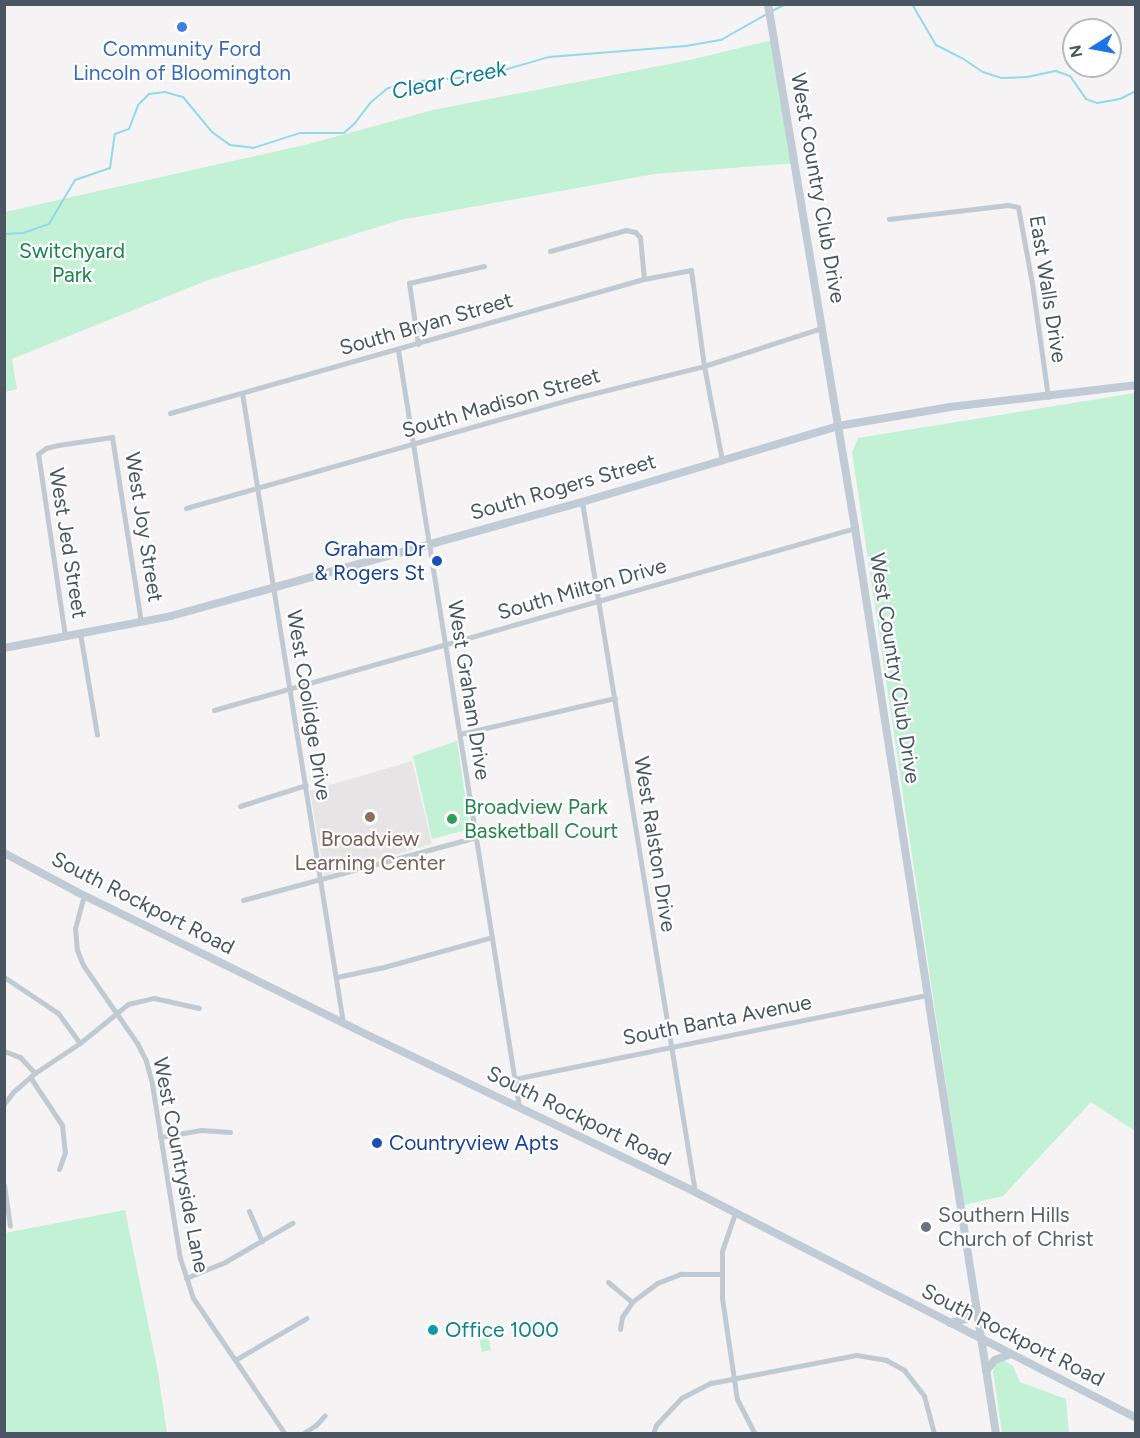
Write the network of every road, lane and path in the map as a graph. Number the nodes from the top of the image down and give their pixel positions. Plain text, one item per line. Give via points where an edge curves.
1 (768, 4) edge
2 (889, 219) dead end
3 (549, 251) dead end
4 (484, 266) dead end
5 (644, 279) junction
6 (823, 328) junction
7 (418, 344) junction
8 (398, 350) junction
9 (704, 366) junction
10 (1136, 385) edge
11 (242, 393) junction
12 (1048, 397) junction
13 (170, 413) dead end
14 (838, 426) junction
15 (112, 437) joint
16 (413, 444) junction
17 (722, 460) junction
18 (256, 488) junction
19 (582, 502) junction
20 (186, 508) dead end
21 (855, 528) junction
22 (429, 544) junction
23 (274, 588) junction
24 (599, 601) junction
25 (141, 622) junction
26 (80, 633) junction
27 (65, 636) junction
28 (446, 645) junction
29 (4, 648) edge
30 (291, 688) junction
31 (615, 698) junction
32 (214, 710) dead end
33 (460, 734) junction
34 (97, 735) dead end
35 (306, 785) junction
36 (240, 806) dead end
37 (476, 837) junction
38 (4, 853) edge
39 (321, 880) junction
40 (84, 895) junction
41 (243, 900) dead end
42 (492, 937) junction
43 (4, 977) edge
44 (337, 977) junction
45 (927, 995) junction
46 (199, 1008) dead end
47 (117, 1014) junction
48 (343, 1023) junction
49 (80, 1043) junction
50 (671, 1046) junction
51 (4, 1051) edge
52 (33, 1075) junction
53 (514, 1079) junction
54 (4, 1104) edge
55 (519, 1107) junction
56 (230, 1131) dead end
57 (160, 1137) junction
58 (60, 1169) dead end
59 (4, 1185) edge
60 (695, 1192) junction
61 (249, 1211) dead end
62 (735, 1213) junction
63 (292, 1223) dead end
64 (10, 1226) dead end
65 (262, 1241) junction
66 (721, 1274) junction
67 (186, 1278) junction
68 (608, 1282) dead end
69 (632, 1302) junction
70 (976, 1305) junction
71 (306, 1318) dead end
72 (950, 1323) junction
73 (620, 1329) dead end
74 (981, 1338) junction
75 (1011, 1354) junction
76 (235, 1360) junction
77 (986, 1371) junction
78 (733, 1378) junction
79 (325, 1415) dead end
80 (1136, 1418) edge
81 (285, 1434) edge
82 (302, 1434) edge
83 (653, 1434) edge
84 (755, 1434) edge
85 (934, 1434) edge
86 (996, 1434) edge

1 - 6 street, West Country Club Drive
2 - 12 street, East Walls Drive via 1018,207
3 - 5 street via 626,230 635,232 640,237
4 - 7 street via 409,283
5 - 7 street, South Bryan Street
5 - 9 street, South Bryan Street via 690,270
6 - 9 street, South Madison Street
6 - 14 street, West Country Club Drive
7 - 8 street, South Bryan Street
8 - 11 street, South Bryan Street
8 - 16 street, West Graham Drive
9 - 16 street, South Madison Street
9 - 17 street
10 - 12 street, South Rogers Street
11 - 13 street, South Bryan Street
11 - 18 street, West Coolidge Drive
12 - 14 street, South Rogers Street via 950,407
14 - 17 street, South Rogers Street
14 - 21 street, West Country Club Drive
15 - 25 street, West Joy Street
15 - 27 street, West Jed Street via 58,445 38,454
16 - 18 street, South Madison Street
16 - 22 street, West Graham Drive
17 - 19 street, South Rogers Street
18 - 20 street, South Madison Street
18 - 23 street, West Coolidge Drive
19 - 22 street, South Rogers Street
19 - 24 street, West Ralston Drive
21 - 24 street, South Milton Drive
21 - 45 street, West Country Club Drive
22 - 23 street, South Rogers Street
22 - 28 street, West Graham Drive
23 - 25 street, South Rogers Street
23 - 30 street, West Coolidge Drive
24 - 28 street, South Milton Drive
24 - 31 street, West Ralston Drive
25 - 26 street, South Rogers Street
26 - 27 street, South Rogers Street
26 - 34 street
27 - 29 street, South Rogers Street
28 - 30 street, South Milton Drive
28 - 33 street, West Graham Drive
30 - 32 street, South Milton Drive
30 - 35 street, West Coolidge Drive
31 - 33 street
31 - 50 street, West Ralston Drive
33 - 37 street, West Graham Drive
35 - 36 street
35 - 39 street, West Coolidge Drive
37 - 39 street
37 - 42 street, West Graham Drive
38 - 40 street, South Rockport Road
39 - 41 street
39 - 44 street, West Coolidge Drive
40 - 47 street, West Countryside Lane via 75,928 77,950
40 - 48 street, South Rockport Road
42 - 44 street
42 - 53 street, West Graham Drive
43 - 49 street via 58,1013
44 - 48 street, West Coolidge Drive
45 - 50 street, South Banta Avenue
45 - 70 street, West Country Club Drive
46 - 47 street via 148,998 128,1004
47 - 49 street
47 - 57 street, West Countryside Lane via 146,1061
48 - 55 street, South Rockport Road
49 - 52 street
50 - 53 street, South Banta Avenue
50 - 60 street, West Ralston Drive
51 - 52 street via 20,1057
52 - 54 street
52 - 58 street via 62,1125 65,1152
53 - 55 street, West Graham Drive
55 - 60 street, South Rockport Road
56 - 57 street via 201,1130
57 - 67 street, West Countryside Lane
59 - 64 street
60 - 62 street, South Rockport Road
61 - 65 street
62 - 66 street via 724,1240
62 - 72 street, South Rockport Road
63 - 65 street
65 - 67 street
66 - 69 street via 672,1276
66 - 78 street
67 - 76 street, West Countryside Lane via 193,1298
68 - 69 street
69 - 73 street via 622,1317
70 - 72 street via 966,1319
70 - 74 street, West Country Club Drive
71 - 76 street
72 - 74 street, South Rockport Road
74 - 75 street, South Rockport Road
74 - 77 street, West Country Club Drive
75 - 77 street via 995,1360
75 - 80 street, South Rockport Road
76 - 81 street, West Countryside Lane
77 - 86 street, West Country Club Drive
78 - 83 street via 711,1383 681,1398 656,1425
78 - 84 street via 740,1408
78 - 85 street via 846,1356 876,1357 896,1365 919,1387
79 - 82 street

